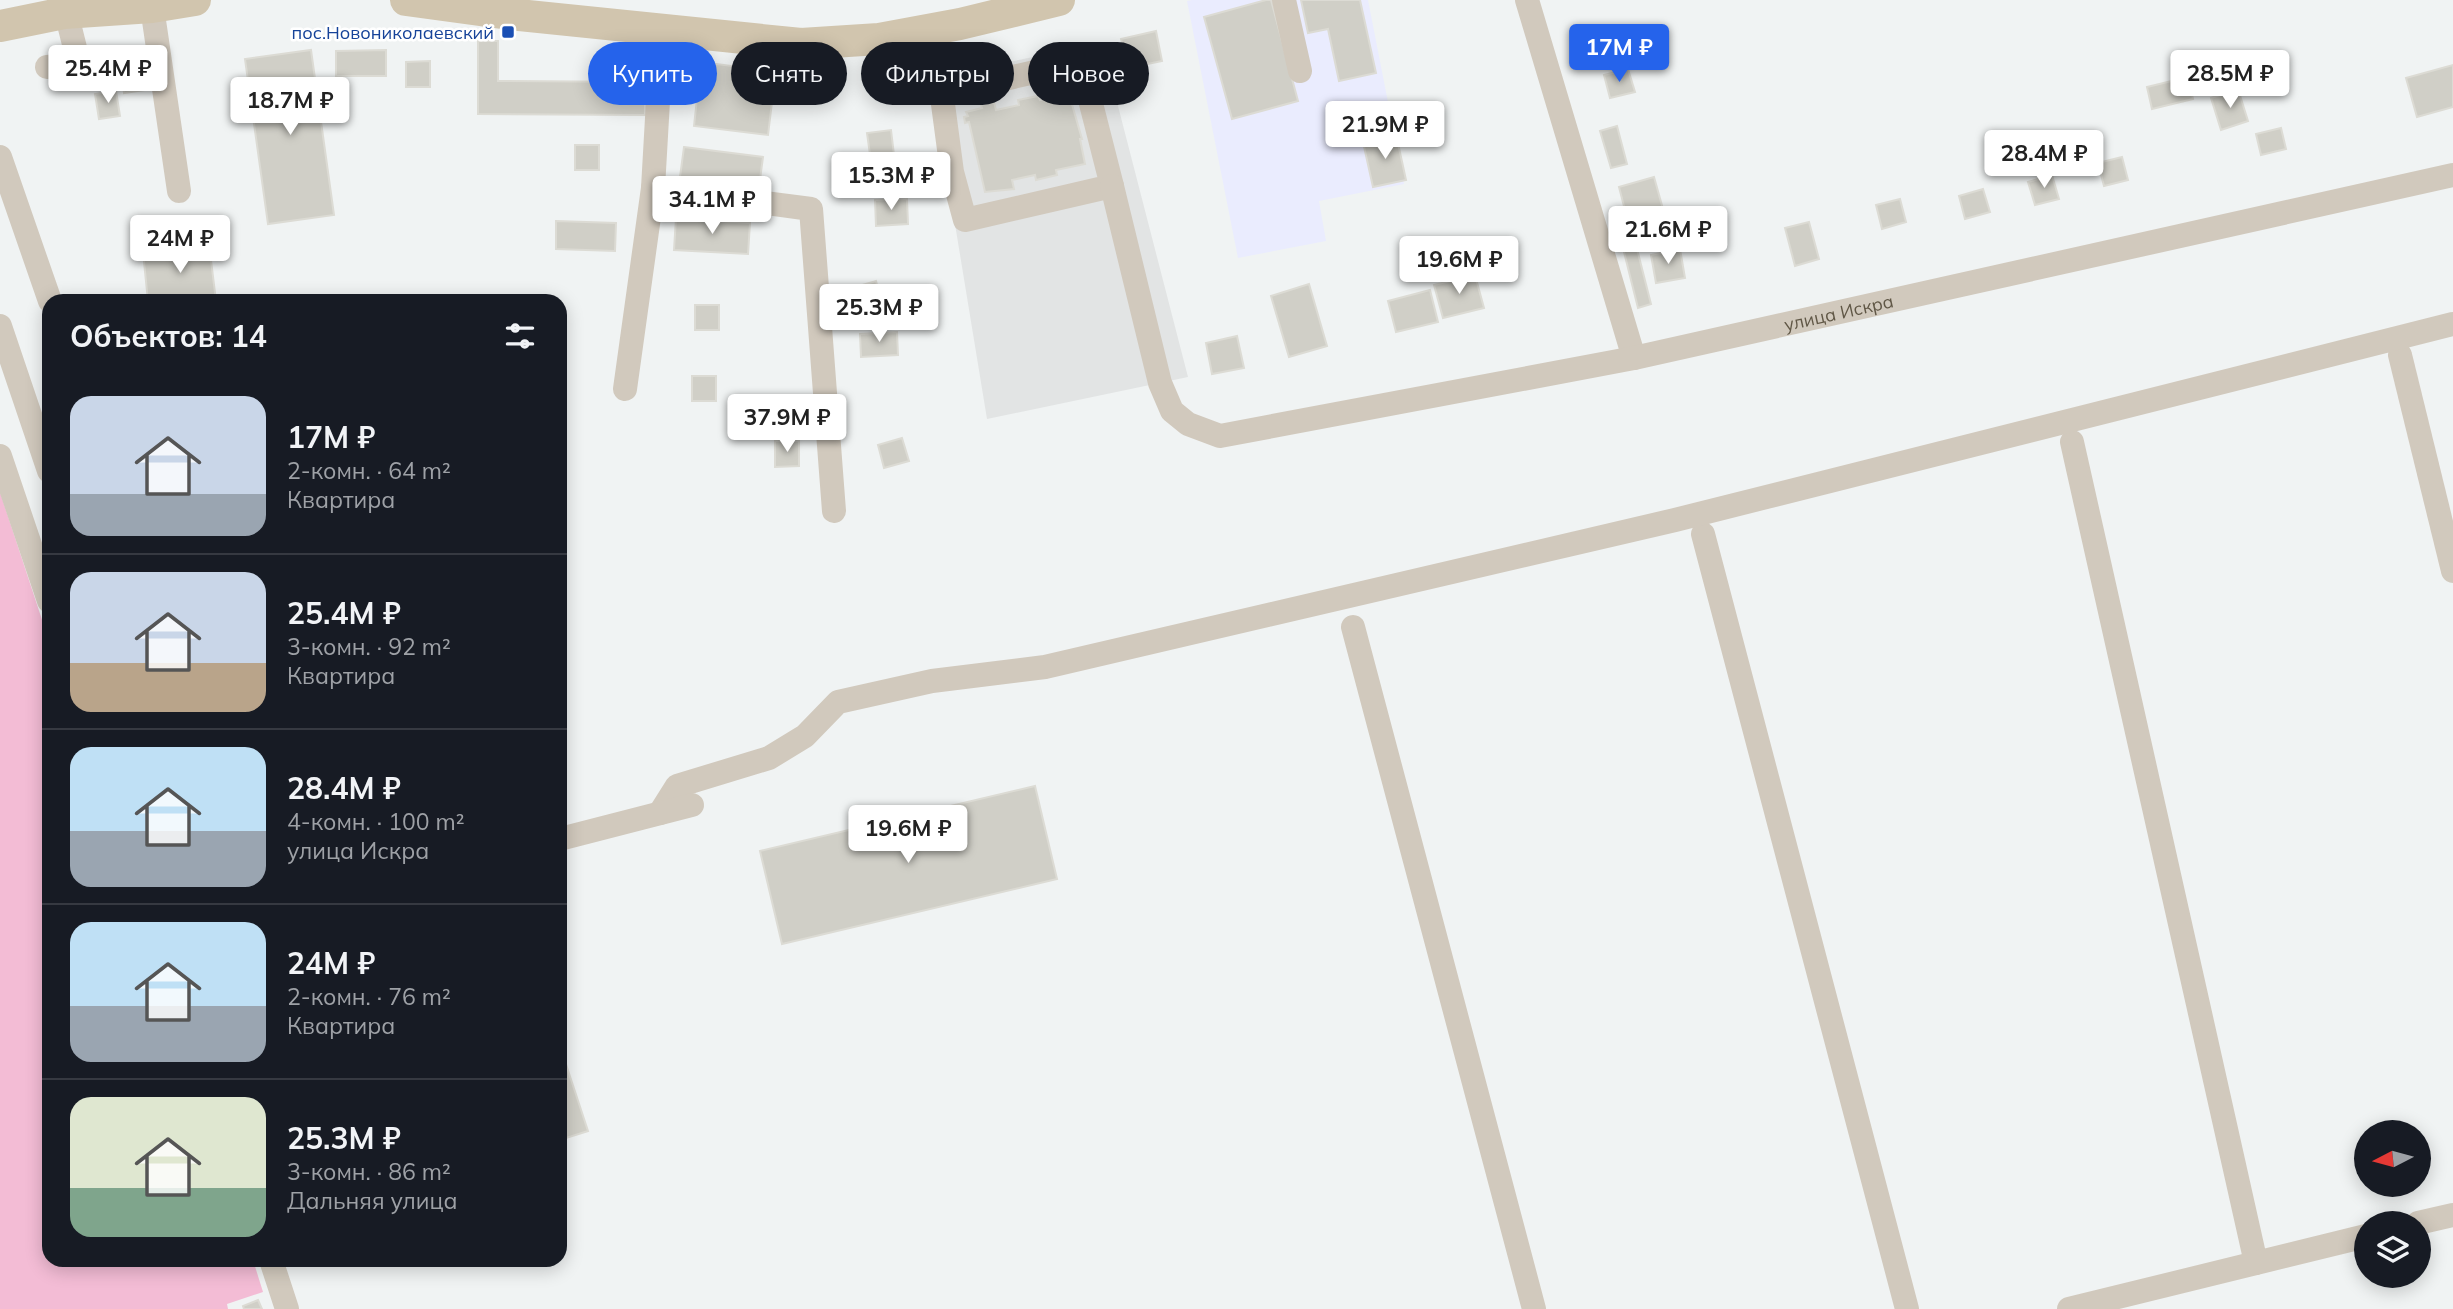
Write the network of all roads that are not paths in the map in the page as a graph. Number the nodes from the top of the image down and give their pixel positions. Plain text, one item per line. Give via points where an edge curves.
1 (195, 0) edge
2 (406, 0) edge
3 (1059, 0) edge
4 (1284, 0) edge
5 (1527, 0) edge
6 (1026, 4) edge
7 (64, 6) edge
8 (152, 7) junction
9 (0, 26) edge
10 (933, 29) junction
11 (662, 31) junction
12 (935, 42) edge
13 (47, 68) dead end
14 (1300, 71) dead end
15 (1014, 77) edge
16 (944, 105) edge
17 (0, 157) edge
18 (2453, 175) edge
19 (1112, 187) junction
20 (653, 188) junction
21 (179, 191) dead end
22 (48, 294) edge
23 (2453, 324) edge
24 (0, 326) edge
25 (2400, 355) dead end
26 (1634, 358) junction
27 (625, 389) dead end
28 (2072, 442) dead end
29 (42, 450) edge
30 (0, 456) edge
31 (834, 511) dead end
32 (1703, 534) dead end
33 (2453, 571) edge
34 (42, 580) edge
35 (1353, 627) dead end
36 (692, 805) dead end
37 (660, 813) junction
38 (567, 837) edge
39 (2453, 1215) edge
40 (2431, 1220) edge
41 (2354, 1239) edge
42 (2256, 1263) junction
43 (273, 1267) edge
44 (288, 1309) edge
45 (1534, 1309) edge
46 (1908, 1309) edge
47 (2069, 1309) edge

1 - 8 main road
2 - 11 main road
3 - 6 main road
4 - 14 street
5 - 26 street
6 - 10 main road
7 - 8 main road
7 - 9 main road
7 - 13 street via 79,64
8 - 21 street
10 - 11 main road via 879,39 802,44
10 - 12 street
11 - 20 street
15 - 19 street via 1066,65 1078,73 1087,84
16 - 19 street via 965,220
17 - 22 street
18 - 26 street, улица Искра
19 - 26 street, улица Искра via 1160,383 1172,411 1188,424 1220,436
20 - 27 street
20 - 31 street via 811,209
23 - 37 street via 1635,530 1045,667 932,681 838,702 805,736 769,758 677,786
24 - 29 street
25 - 33 street
28 - 42 street
30 - 34 street
32 - 46 street
35 - 45 street
36 - 37 street
37 - 38 street
39 - 40 street
41 - 42 street
42 - 47 street
43 - 44 street

